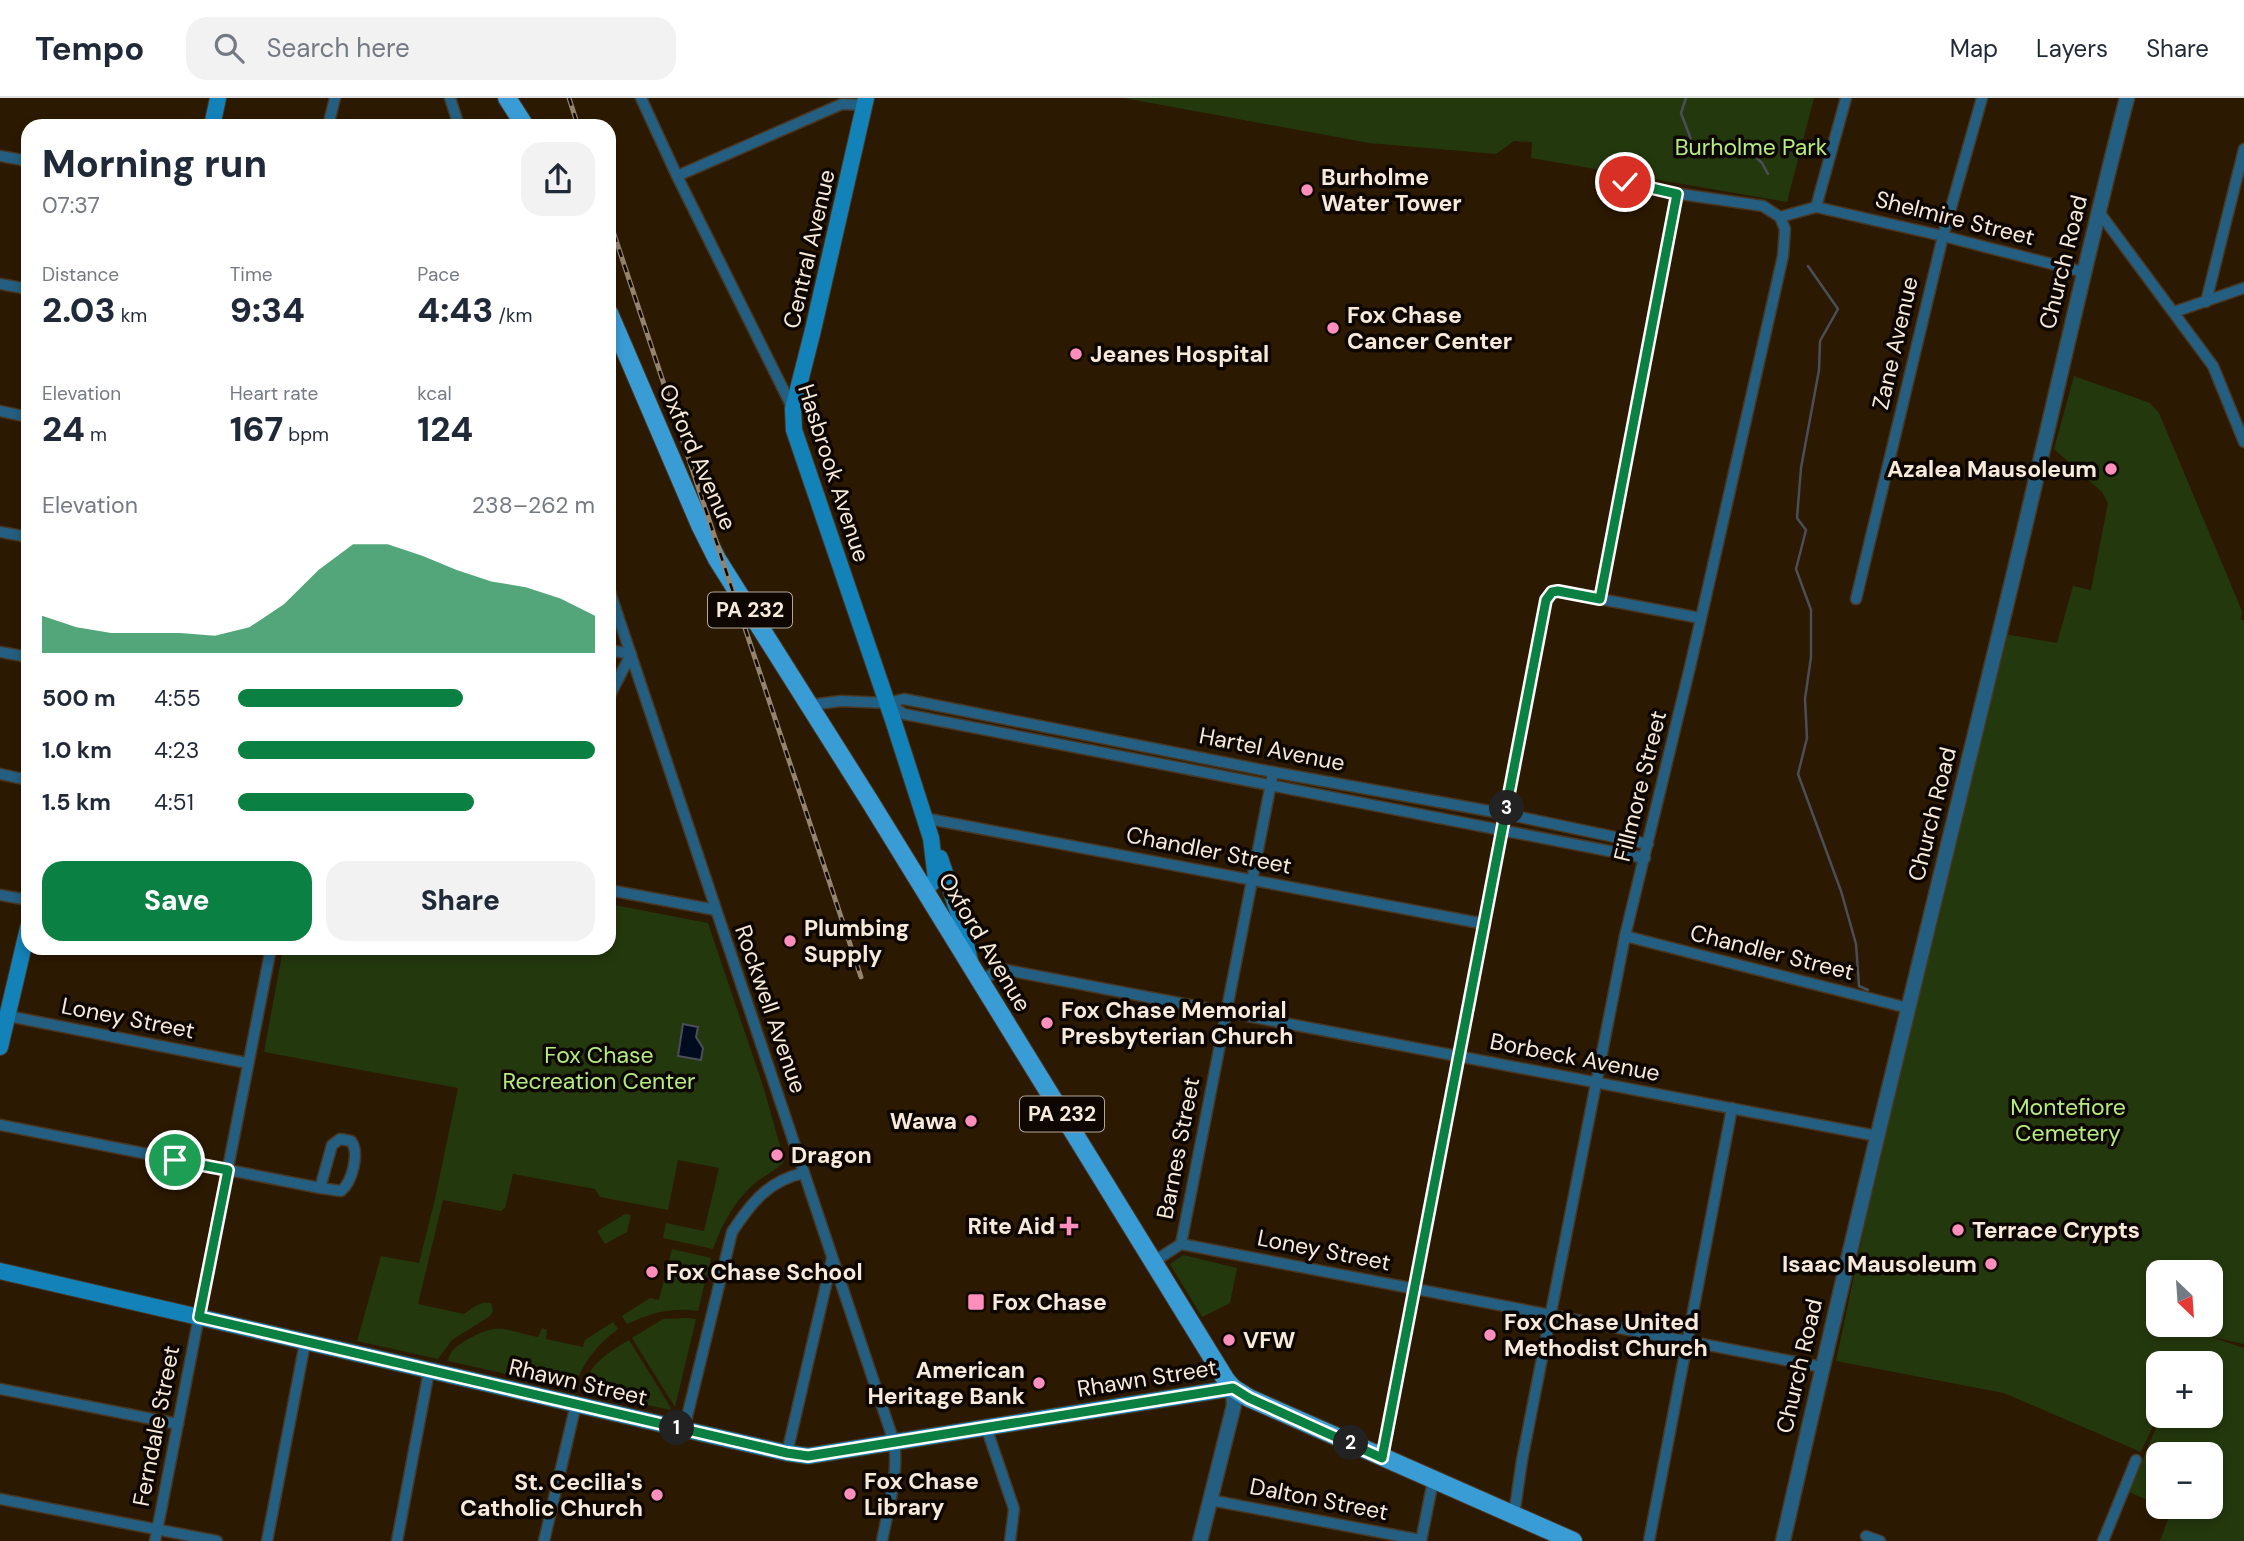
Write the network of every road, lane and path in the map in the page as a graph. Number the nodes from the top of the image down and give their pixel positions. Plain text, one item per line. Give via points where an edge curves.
1 (218, 98) edge
2 (335, 98) edge
3 (450, 98) edge
4 (507, 98) edge
5 (641, 98) edge
6 (1846, 98) edge
7 (1982, 98) edge
8 (2127, 98) edge
9 (866, 101) edge
10 (214, 119) edge
11 (330, 119) edge
12 (457, 119) edge
13 (520, 119) edge
14 (2244, 149) edge
15 (0, 156) edge
16 (21, 160) edge
17 (677, 176) junction
18 (1625, 182) dead end
19 (1677, 194) junction
20 (1816, 206) junction
21 (2099, 212) junction
22 (1780, 216) junction
23 (1942, 236) junction
24 (2083, 272) junction
25 (0, 284) edge
26 (21, 288) edge
27 (2244, 288) edge
28 (2206, 302) junction
29 (2174, 313) junction
30 (616, 329) edge
31 (793, 409) junction
32 (0, 411) edge
33 (21, 416) edge
34 (2244, 442) edge
35 (0, 532) edge
36 (21, 536) edge
37 (1600, 599) junction
38 (1856, 599) dead end
39 (616, 610) edge
40 (1700, 618) junction
41 (616, 651) edge
42 (0, 652) edge
43 (631, 654) junction
44 (21, 656) edge
45 (616, 683) edge
46 (887, 703) junction
47 (810, 705) junction
48 (1273, 772) junction
49 (0, 774) edge
50 (21, 778) edge
51 (1270, 784) junction
52 (1506, 814) junction
53 (924, 818) junction
54 (1503, 830) junction
55 (931, 838) junction
56 (1648, 844) junction
57 (1645, 858) junction
58 (1252, 879) junction
59 (924, 890) junction
60 (616, 891) edge
61 (0, 895) edge
62 (21, 899) edge
63 (716, 910) junction
64 (1485, 924) junction
65 (1625, 936) junction
66 (21, 954) edge
67 (270, 955) edge
68 (975, 974) junction
69 (1908, 1008) junction
70 (1226, 1010) junction
71 (4, 1016) edge
72 (0, 1047) edge
73 (1460, 1055) junction
74 (247, 1063) junction
75 (1597, 1084) junction
76 (1732, 1108) junction
77 (0, 1125) edge
78 (1877, 1136) junction
79 (228, 1170) junction
80 (804, 1173) junction
81 (320, 1188) junction
82 (1181, 1244) junction
83 (832, 1259) junction
84 (1153, 1262) junction
85 (0, 1271) edge
86 (1414, 1289) junction
87 (1552, 1316) junction
88 (199, 1317) junction
89 (1688, 1342) junction
90 (305, 1343) junction
91 (1822, 1367) junction
92 (429, 1371) junction
93 (0, 1388) edge
94 (1233, 1388) junction
95 (576, 1404) junction
96 (178, 1424) junction
97 (986, 1427) junction
98 (684, 1429) junction
99 (894, 1442) junction
100 (787, 1453) junction
101 (1382, 1458) junction
102 (2136, 1460) dead end
103 (1433, 1480) junction
104 (0, 1499) edge
105 (1210, 1500) junction
106 (1514, 1515) junction
107 (156, 1536) edge
108 (1866, 1536) dead end
109 (217, 1541) edge
110 (267, 1541) edge
111 (397, 1541) edge
112 (544, 1541) edge
113 (882, 1541) edge
114 (1010, 1541) edge
115 (1200, 1541) edge
116 (1421, 1541) edge
117 (1573, 1541) edge
118 (1649, 1541) edge
119 (1783, 1541) edge
120 (1881, 1541) edge
121 (2103, 1541) edge

1 - 10 main road
2 - 11 street
3 - 12 street
4 - 13 main road
5 - 17 street, Hasbrook Avenue
6 - 20 street
7 - 23 street, Zane Avenue
8 - 21 street, Church Road
9 - 17 street via 842,104
9 - 31 main road, Central Avenue
14 - 28 street
15 - 16 street
17 - 31 street, Hasbrook Avenue
18 - 19 street
19 - 22 street via 1763,205
19 - 37 street
20 - 22 street
20 - 23 street, Shelmire Street
21 - 24 street, Church Road
21 - 29 street
22 - 40 street, Fillmore Street via 1785,229 1783,256
23 - 24 street, Shelmire Street
23 - 38 street, Zane Avenue
24 - 69 street, Church Road
25 - 26 street
27 - 28 street
28 - 29 street
29 - 34 street via 2213,366
30 - 47 main road, Oxford Avenue / PA 232 via 709,544
31 - 46 main road, Hasbrook Avenue via 794,430
32 - 33 street
35 - 36 street
37 - 40 street
37 - 52 street via 1558,591 1546,600
39 - 43 street, Rockwell Avenue
40 - 56 street, Fillmore Street
41 - 43 street
42 - 44 street
43 - 45 street
43 - 63 street, Rockwell Avenue
46 - 47 street, Hartel Avenue
46 - 48 street, Hartel Avenue via 904,699
46 - 51 street, Hartel Avenue via 904,714
46 - 53 main road, Hasbrook Avenue
47 - 59 main road, Oxford Avenue / PA 232
48 - 51 street, Barnes Street
48 - 52 street, Hartel Avenue
49 - 50 street
51 - 54 street, Hartel Avenue
51 - 58 street, Barnes Street
52 - 54 street
52 - 56 street, Hartel Avenue
53 - 55 main road, Hasbrook Avenue
53 - 58 street, Chandler Street
54 - 57 street, Hartel Avenue
54 - 64 street
55 - 59 main road, Hasbrook Avenue via 936,875
55 - 68 main road, Hasbrook Avenue via 944,866
56 - 57 street, Fillmore Street
57 - 65 street, Fillmore Street
58 - 64 street, Chandler Street
58 - 70 street, Barnes Street
59 - 68 main road, Oxford Avenue / PA 232
60 - 63 street
61 - 62 street
63 - 80 street, Rockwell Avenue
64 - 73 street
65 - 69 street, Chandler Street
65 - 75 street, Fillmore Street
66 - 71 main road
67 - 74 street, Ferndale Street
68 - 70 street, Borbeck Avenue via 1001,969
68 - 84 main road, Oxford Avenue / PA 232
69 - 78 street, Church Road
70 - 73 street, Borbeck Avenue
70 - 82 street, Barnes Street
71 - 72 main road
71 - 74 street, Loney Street
73 - 75 street, Borbeck Avenue
73 - 86 street
74 - 79 street, Ferndale Street
75 - 76 street, Borbeck Avenue
75 - 87 street, Fillmore Street
76 - 78 street, Borbeck Avenue
76 - 89 street
77 - 79 street
78 - 91 street, Church Road
79 - 81 street
79 - 88 street, Ferndale Street
80 - 83 street, Rockwell Avenue
80 - 98 street via 782,1179 766,1190 750,1204 733,1232
81 - 81 street via 341,1191 346,1186 355,1151 351,1141 340,1139 332,1145
82 - 84 street
82 - 86 street, Loney Street
83 - 99 street, Rockwell Avenue
83 - 100 street
84 - 94 main road, Oxford Avenue / PA 232
85 - 88 main road, Rhawn Street
86 - 87 street, Loney Street
86 - 101 street
87 - 89 street, Loney Street
87 - 106 street, Fillmore Street
88 - 90 main road, Rhawn Street
88 - 96 street, Ferndale Street
89 - 91 street, Loney Street
89 - 118 street
90 - 92 main road, Rhawn Street
90 - 110 street
91 - 119 street, Church Road
92 - 95 main road, Rhawn Street
92 - 111 street
93 - 96 street
94 - 97 main road, Rhawn Street
94 - 101 main road, Oxford Avenue / PA 232
94 - 105 street via 1234,1405
95 - 98 main road, Rhawn Street
95 - 112 street
96 - 107 street, Ferndale Street
97 - 99 main road, Rhawn Street
97 - 114 street via 1014,1508
98 - 100 main road, Rhawn Street
99 - 100 main road, Rhawn Street via 808,1456
99 - 113 street, Rockwell Avenue via 894,1477
101 - 103 main road, Oxford Avenue / PA 232
102 - 121 street
103 - 106 main road, Oxford Avenue / PA 232
103 - 116 street
104 - 107 street
105 - 115 street
105 - 116 street, Dalton Street
106 - 117 main road, PA 232
107 - 109 street
108 - 120 street

